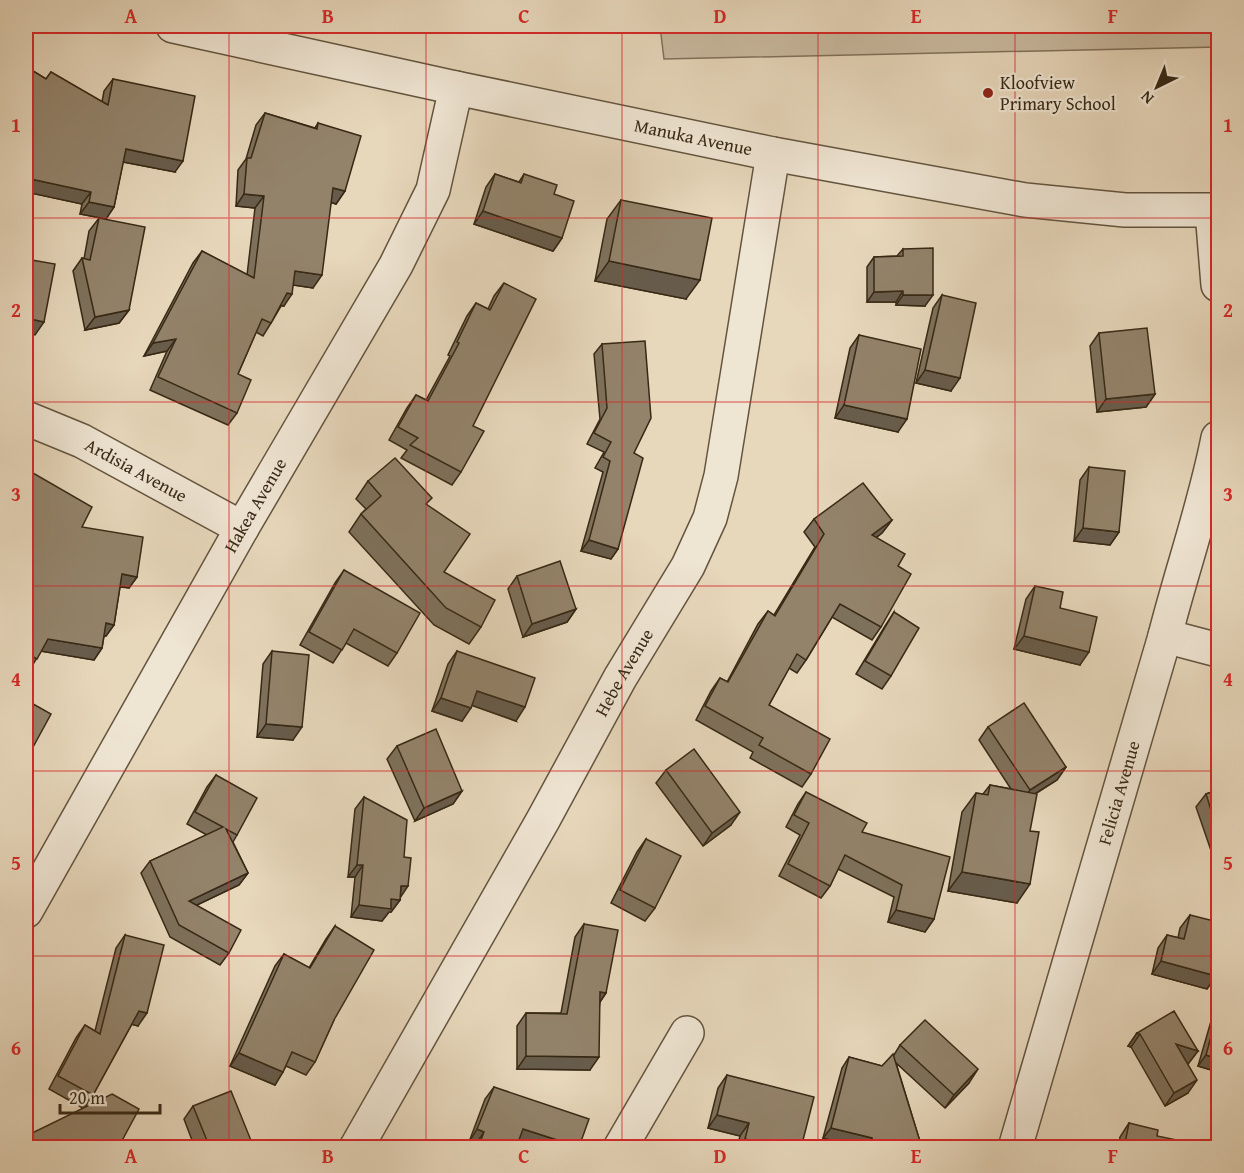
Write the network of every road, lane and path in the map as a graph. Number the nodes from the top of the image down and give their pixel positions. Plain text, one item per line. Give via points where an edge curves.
1 (173, 26) edge
2 (456, 88) junction
3 (773, 154) junction
4 (1215, 211) edge
5 (1218, 285) edge
6 (26, 418) edge
7 (1218, 438) edge
8 (242, 528) junction
9 (1165, 636) junction
10 (1218, 650) edge
11 (26, 911) edge
12 (687, 1033) dead end
13 (356, 1148) edge
14 (620, 1148) edge
15 (1015, 1148) edge

1 - 2 street, Manuka Avenue
2 - 3 street, Manuka Avenue
2 - 8 street, Hakea Avenue via 433,190 396,265
3 - 4 street, Manuka Avenue via 1025,200 1125,210
3 - 13 street, Hebe Avenue via 721,476 710,518 688,566 620,678
4 - 5 street
6 - 8 street, Ardisia Avenue via 82,441
7 - 9 street, Felicia Avenue via 1208,487
8 - 11 street, Hakea Avenue
9 - 10 street
9 - 15 street, Felicia Avenue
12 - 14 street

